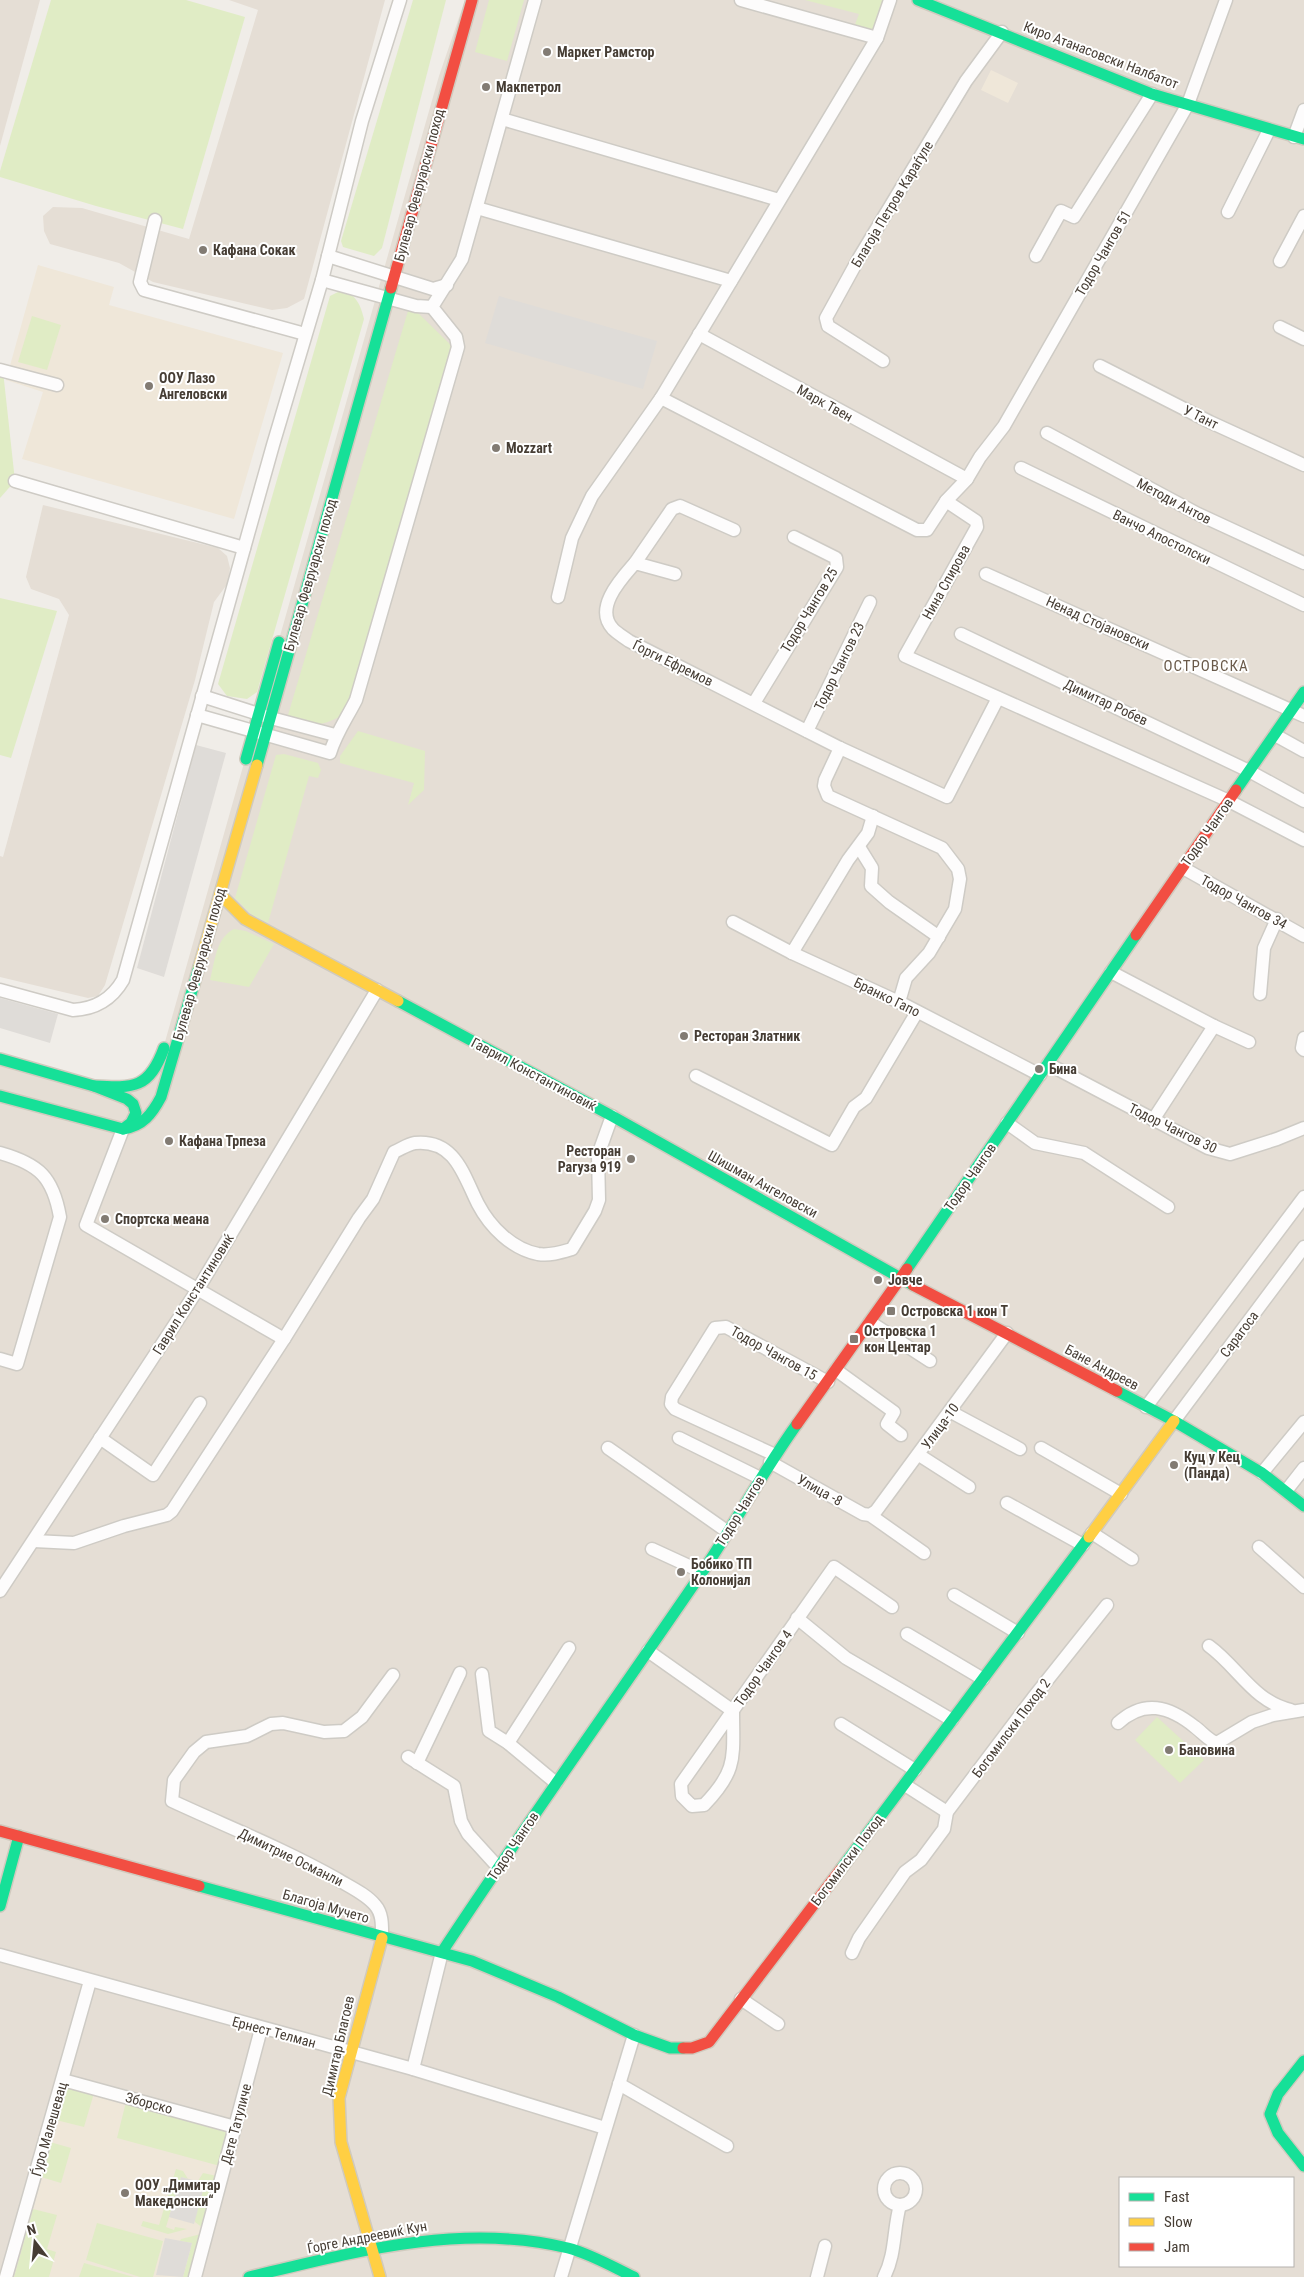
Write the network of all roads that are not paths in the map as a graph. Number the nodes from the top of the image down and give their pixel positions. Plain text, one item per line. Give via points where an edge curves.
1 (400, 0) edge
2 (461, 0) edge
3 (472, 0) edge
4 (535, 0) edge
5 (741, 0) edge
6 (890, 0) edge
7 (918, 0) edge
8 (1226, 0) edge
9 (1002, 32) junction
10 (876, 38) junction
11 (1152, 94) junction
12 (1188, 104) junction
13 (1304, 110) edge
14 (502, 119) junction
15 (1269, 130) junction
16 (1299, 138) edge
17 (412, 171) dead end
18 (779, 200) junction
19 (476, 208) junction
20 (1228, 212) dead end
21 (1304, 216) edge
22 (154, 220) dead end
23 (393, 236) dead end
24 (328, 256) junction
25 (1036, 256) dead end
26 (1280, 261) dead end
27 (388, 276) junction
28 (322, 280) junction
29 (731, 281) junction
30 (448, 284) junction
31 (382, 297) junction
32 (432, 307) junction
33 (1280, 327) dead end
34 (305, 334) junction
35 (699, 334) junction
36 (365, 337) dead end
37 (1304, 339) edge
38 (883, 361) dead end
39 (1100, 366) dead end
40 (0, 370) edge
41 (57, 385) dead end
42 (661, 398) junction
43 (1046, 433) dead end
44 (1304, 465) edge
45 (1021, 468) dead end
46 (967, 479) junction
47 (15, 481) dead end
48 (946, 501) junction
49 (734, 530) dead end
50 (794, 538) dead end
51 (244, 548) junction
52 (635, 563) junction
53 (1304, 563) edge
54 (675, 574) dead end
55 (986, 574) dead end
56 (558, 597) dead end
57 (870, 602) dead end
58 (1304, 605) edge
59 (282, 630) dead end
60 (962, 634) dead end
61 (1304, 692) edge
62 (202, 696) junction
63 (998, 698) junction
64 (754, 703) junction
65 (1292, 710) junction
66 (196, 714) junction
67 (264, 716) junction
68 (1304, 716) edge
69 (807, 731) junction
70 (260, 733) junction
71 (335, 734) junction
72 (1275, 735) junction
73 (840, 748) junction
74 (1304, 751) edge
75 (243, 770) dead end
76 (1249, 771) junction
77 (1229, 801) junction
78 (1304, 801) edge
79 (873, 816) junction
80 (1304, 840) edge
81 (859, 847) junction
82 (219, 854) dead end
83 (1183, 868) junction
84 (220, 894) junction
85 (245, 919) junction
86 (1277, 919) junction
87 (733, 922) dead end
88 (210, 927) junction
89 (1304, 936) edge
90 (939, 937) junction
91 (792, 953) junction
92 (1111, 972) junction
93 (0, 990) edge
94 (376, 990) junction
95 (1260, 994) dead end
96 (899, 1002) junction
97 (917, 1012) junction
98 (1214, 1026) junction
99 (1304, 1038) edge
100 (1249, 1042) dead end
101 (1304, 1050) edge
102 (0, 1059) edge
103 (1044, 1070) junction
104 (696, 1076) dead end
105 (94, 1086) junction
106 (0, 1096) edge
107 (612, 1116) junction
108 (1153, 1120) junction
109 (1007, 1123) junction
110 (1304, 1128) edge
111 (123, 1130) junction
112 (0, 1152) edge
113 (1304, 1197) edge
114 (1168, 1207) dead end
115 (1304, 1247) edge
116 (900, 1278) junction
117 (198, 1288) junction
118 (870, 1322) junction
119 (720, 1326) joint
120 (1007, 1333) junction
121 (284, 1339) junction
122 (0, 1359) edge
123 (930, 1361) dead end
124 (836, 1370) junction
125 (828, 1382) junction
126 (200, 1403) dead end
127 (1146, 1406) junction
128 (951, 1412) junction
129 (1174, 1421) junction
130 (1304, 1422) edge
131 (901, 1436) dead end
132 (100, 1438) junction
133 (679, 1438) dead end
134 (608, 1448) dead end
135 (1041, 1448) dead end
136 (1020, 1449) dead end
137 (919, 1455) junction
138 (773, 1459) junction
139 (1304, 1468) edge
140 (1262, 1472) junction
141 (760, 1478) junction
142 (969, 1487) dead end
143 (1286, 1491) junction
144 (1122, 1494) junction
145 (1006, 1503) dead end
146 (1304, 1506) edge
147 (870, 1515) junction
148 (728, 1532) junction
149 (1092, 1533) junction
150 (34, 1541) junction
151 (1083, 1545) junction
152 (1259, 1547) dead end
153 (652, 1549) dead end
154 (924, 1553) dead end
155 (1132, 1559) dead end
156 (702, 1572) junction
157 (1304, 1587) edge
158 (0, 1591) edge
159 (954, 1595) dead end
160 (1107, 1606) dead end
161 (892, 1607) dead end
162 (797, 1618) junction
163 (1018, 1632) junction
164 (907, 1634) dead end
165 (1209, 1646) dead end
166 (569, 1648) dead end
167 (648, 1651) junction
168 (460, 1674) dead end
169 (482, 1674) dead end
170 (393, 1675) dead end
171 (983, 1678) junction
172 (733, 1711) junction
173 (1301, 1711) edge
174 (952, 1720) junction
175 (1118, 1723) dead end
176 (841, 1724) dead end
177 (508, 1743) junction
178 (915, 1770) junction
179 (556, 1783) junction
180 (905, 1785) junction
181 (947, 1812) junction
182 (0, 1831) edge
183 (19, 1836) junction
184 (498, 1867) junction
185 (0, 1906) edge
186 (382, 1938) junction
187 (442, 1952) junction
188 (852, 1953) dead end
189 (0, 1955) edge
190 (90, 1980) junction
191 (741, 1999) junction
192 (778, 2024) dead end
193 (261, 2028) junction
194 (634, 2035) junction
195 (350, 2052) junction
196 (1304, 2061) edge
197 (413, 2069) junction
198 (63, 2080) junction
199 (619, 2084) junction
200 (235, 2127) junction
201 (605, 2128) junction
202 (727, 2146) dead end
203 (1304, 2166) edge
204 (900, 2205) dead end
205 (825, 2246) dead end
206 (570, 2248) junction
207 (373, 2249) junction
208 (285, 2273) edge
209 (6, 2277) edge
210 (195, 2277) edge
211 (253, 2277) edge
212 (380, 2277) edge
213 (561, 2277) edge
214 (634, 2277) edge
215 (817, 2277) edge
216 (884, 2277) edge

1 - 24 street via 362,120
2 - 17 street, Булевар Февруарски поход
3 - 27 street, Булевар Февруарски поход
4 - 14 street
5 - 10 street
6 - 10 street
7 - 9 street, Киро Атанасовски Налбатот
8 - 12 street, Тодор Чангов 51
9 - 11 street, Киро Атанасовски Налбатот
9 - 38 street, Благоја Петров Караѓуле via 966,80 826,318 828,326
10 - 18 street
11 - 12 street, Киро Атанасовски Налбатот
11 - 25 street via 1074,217 1061,211
12 - 15 street, Киро Атанасовски Налбатот
12 - 46 street, Тодор Чангов 51 via 1004,426
13 - 16 street
14 - 18 street
14 - 19 street
15 - 16 street, Киро Атанасовски Налбатот
15 - 20 street
18 - 29 street
19 - 29 street
19 - 30 street via 462,259
21 - 26 street
22 - 34 street via 140,282 144,290
23 - 27 street, Булевар Февруарски поход
24 - 27 street
24 - 28 street
27 - 30 street via 433,289 441,289
27 - 31 street, Булевар Февруарски поход
28 - 31 street
28 - 34 street
29 - 35 street
30 - 32 street
31 - 32 street
31 - 36 street, Булевар Февруарски поход
31 - 67 street, Булевар Февруарски поход
32 - 71 street via 456,337 458,347 366,670 356,700
33 - 37 street
34 - 51 street
35 - 42 street
35 - 46 street, Марк Твен
39 - 44 street, У Тант
40 - 41 street
42 - 48 street via 917,530 927,530
42 - 56 street via 592,496 572,538
43 - 53 street, Методи Антов via 1198,514
45 - 58 street, Ванчо Апостолски
46 - 48 street, Тодор Чангов 51
47 - 51 street
48 - 63 street, Нина Спирова via 976,520 977,527 905,656
49 - 52 street via 676,506
50 - 64 street, Тодор Чангов 25 via 836,558 837,567
51 - 62 street
52 - 54 street
52 - 64 street, Ѓорги Ефремов via 608,602 608,619 613,629 629,641
55 - 65 street, Ненад Стојановски
57 - 69 street, Тодор Чангов 23
59 - 67 street, Булевар Февруарски поход
60 - 76 street, Димитар Робев
61 - 65 street, Тодор Чангов
62 - 66 street
62 - 67 street
63 - 73 street, Ѓорги Ефремов via 948,796
63 - 77 street, Нина Спирова
64 - 69 street, Ѓорги Ефремов
65 - 68 street, Ненад Стојановски
65 - 72 street, Тодор Чангов
66 - 70 street
66 - 93 street via 123,980 99,1004 73,1010
67 - 70 street, Булевар Февруарски поход
67 - 71 street
69 - 73 street, Ѓорги Ефремов
70 - 71 street via 330,753
70 - 75 street, Булевар Февруарски поход
70 - 84 street, Булевар Февруарски поход
72 - 74 street
72 - 76 street, Тодор Чангов
73 - 79 street via 825,780 826,793 830,799
76 - 77 street, Тодор Чангов
76 - 78 street, Димитар Робев
77 - 80 street, Нина Спирова
77 - 83 street, Тодор Чангов
79 - 81 street
79 - 90 street via 942,848 958,869 957,900
81 - 90 street via 872,868 871,886
81 - 91 street
82 - 105 street, Булевар Февруарски поход via 154,1073 130,1088
83 - 86 street, Тодор Чангов 34
83 - 92 street, Тодор Чангов
84 - 85 street, Гаврил Константиновиќ
84 - 88 street, Булевар Февруарски поход
85 - 88 street
85 - 94 street, Гаврил Константиновиќ
86 - 89 street, Тодор Чангов 34
86 - 95 street via 1264,948
87 - 91 street, Бранко Гапо
88 - 111 street, Булевар Февруарски поход via 161,1097 146,1121 136,1128
90 - 96 street via 906,978
91 - 96 street, Бранко Гапо
92 - 98 street
92 - 103 street, Тодор Чангов
94 - 107 street, Гаврил Константиновиќ
94 - 117 street, Гаврил Константиновиќ
96 - 97 street, Бранко Гапо
97 - 103 street, Бранко Гапо
97 - 104 street via 866,1098 854,1107 832,1145
98 - 100 street
98 - 108 street
99 - 101 street
102 - 105 street
103 - 108 street, Тодор Чангов 30
103 - 109 street, Тодор Чангов
105 - 111 street via 133,1104 136,1113
106 - 111 street
107 - 116 street, Шишман Ангеловски
107 - 121 street via 598,1155 600,1186 595,1211 572,1249 554,1253 538,1254 502,1236 477,1203 458,1162 442,1148 424,1143 394,1152 374,1199
108 - 110 street, Тодор Чангов 30 via 1208,1148 1230,1154
109 - 114 street via 1035,1143 1084,1153
109 - 116 street, Тодор Чангов
111 - 117 street via 86,1225
112 - 122 street via 22,1159 43,1173 56,1196 60,1217 17,1364
113 - 127 street
115 - 129 street, Сарагоса
116 - 118 street, Тодор Чангов
116 - 120 street, Бане Андреев
117 - 121 street
117 - 132 street, Гаврил Константиновиќ
118 - 123 street
118 - 124 street, Тодор Чангов
119 - 125 street, Тодор Чангов 15
119 - 138 street, Улица -8 via 714,1328 672,1397 671,1404 675,1409
120 - 127 street, Бане Андреев
120 - 128 street, Улица-10
121 - 150 street via 167,1515 74,1543
124 - 125 street, Тодор Чангов
124 - 131 street via 894,1412 887,1424
125 - 138 street, Тодор Чангов
126 - 132 street via 153,1475
127 - 129 street, Бане Андреев
128 - 136 street
128 - 137 street, Улица-10
129 - 140 street, Бане Андреев
129 - 144 street, Богомилски Поход
130 - 140 street
132 - 150 street, Гаврил Константиновиќ
133 - 141 street
134 - 148 street
135 - 144 street
137 - 142 street
137 - 147 street, Улица-10
138 - 141 street, Тодор Чангов
138 - 147 street, Улица -8 via 863,1514
139 - 143 street
140 - 143 street, Бане Андреев
141 - 148 street, Тодор Чангов
143 - 146 street, Бане Андреев
144 - 149 street, Богомилски Поход
145 - 151 street
147 - 154 street, Улица -8
148 - 156 street, Тодор Чангов
149 - 151 street, Богомилски Поход
149 - 155 street
150 - 158 street, Гаврил Константиновиќ
151 - 163 street, Богомилски Поход
152 - 157 street
153 - 156 street
156 - 167 street, Тодор Чангов
159 - 163 street
160 - 181 street, Богомилски Поход 2
161 - 162 street via 834,1567
162 - 172 street, Тодор Чангов 4
162 - 174 street, Тодор Чангов 4 via 846,1658
163 - 171 street, Богомилски Поход
164 - 171 street
165 - 173 street via 1265,1699
166 - 177 street
167 - 172 street, Тодор Чангов 4
167 - 179 street, Тодор Чангов
168 - 184 street via 413,1760 454,1781 464,1828
169 - 177 street via 489,1731
170 - 186 street, Димитрие Османли via 362,1717 344,1731 324,1732 283,1722 247,1736 206,1742 194,1752 174,1780 172,1801 286,1852 359,1892 379,1912
171 - 174 street, Богомилски Поход
172 - 172 street via 682,1784 682,1796 692,1806 704,1805 731,1768
173 - 175 street via 1252,1722 1215,1744 1185,1719 1159,1708 1131,1712
174 - 178 street, Богомилски Поход
176 - 178 street
177 - 179 street
178 - 180 street, Богомилски Поход
179 - 184 street, Тодор Чангов
180 - 181 street
180 - 191 street, Богомилски Поход
181 - 188 street, Богомилски Поход 2 via 944,1828 921,1860 905,1872
182 - 183 street, Благоја Мучето
183 - 185 street
183 - 186 street, Благоја Мучето
184 - 187 street, Тодор Чангов
186 - 187 street, Благоја Мучето
186 - 195 street, Димитар Благоев
187 - 194 street, Благоја Мучето via 558,1996
187 - 197 street, Тодор Чангов
189 - 190 street, Ернест Телман
190 - 193 street, Ернест Телман
190 - 198 street, Ѓуро Малешевац
191 - 192 street
191 - 194 street, Богомилски Поход via 709,2042 692,2048 670,2048
193 - 195 street, Ернест Телман
193 - 200 street, Дете Татуличе
194 - 199 street
195 - 197 street, Ернест Телман
195 - 207 street, Димитар Благоев via 339,2098 341,2142
196 - 203 street via 1269,2106 1271,2124
197 - 201 street, Ернест Телман
198 - 200 street, Зборско
198 - 209 street, Ѓуро Малешевац
199 - 201 street
199 - 202 street
200 - 210 street, Дете Татуличе
201 - 206 street
204 - 216 street via 894,2252
205 - 215 street
206 - 207 street, Ѓорге Андреевиќ Кун via 509,2239 438,2238
206 - 213 street
206 - 214 street, Ѓорге Андреевиќ Кун
207 - 208 street, Ѓорге Андреевиќ Кун
207 - 212 street, Димитар Благоев
208 - 211 street, Ѓорге Андреевиќ Кун

